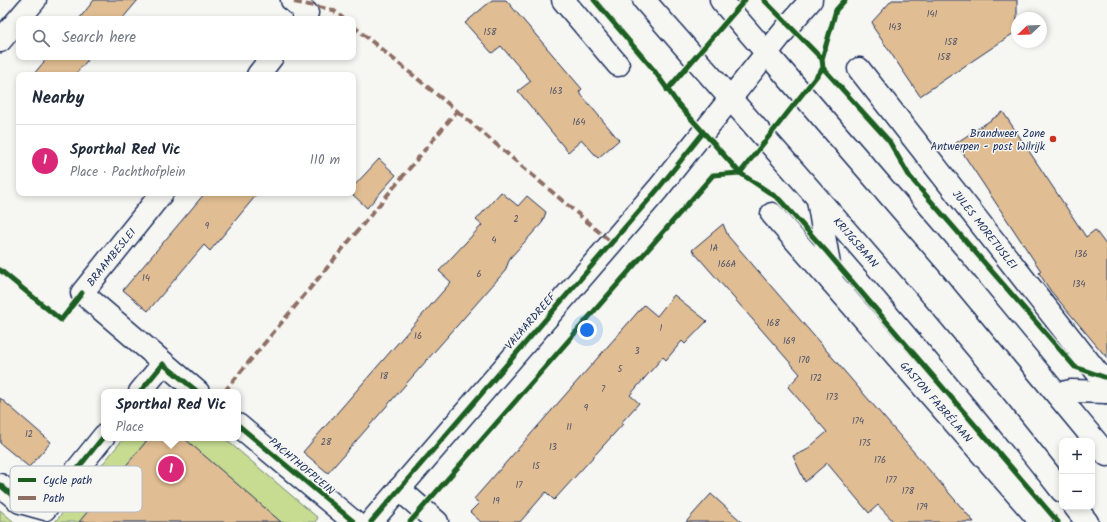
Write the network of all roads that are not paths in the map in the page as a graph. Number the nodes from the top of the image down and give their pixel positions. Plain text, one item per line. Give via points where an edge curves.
1 (34, 0) edge
2 (292, 0) edge
3 (563, 0) edge
4 (644, 0) edge
5 (721, 0) edge
6 (811, 0) edge
7 (21, 16) edge
8 (305, 16) edge
9 (16, 22) edge
10 (0, 41) edge
11 (767, 52) junction
12 (270, 60) edge
13 (618, 65) dead end
14 (859, 69) dead end
15 (260, 72) edge
16 (730, 99) junction
17 (160, 196) edge
18 (818, 200) junction
19 (772, 214) dead end
20 (832, 282) junction
21 (163, 364) junction
22 (142, 389) edge
23 (194, 389) edge
24 (1107, 392) edge
25 (1058, 394) junction
26 (241, 428) edge
27 (101, 440) edge
28 (1107, 455) edge
29 (79, 466) edge
30 (0, 485) edge
31 (1059, 486) edge
32 (399, 489) junction
33 (10, 494) edge
34 (1077, 510) edge
35 (354, 522) edge
36 (371, 522) edge
37 (438, 522) edge
38 (1041, 522) edge
39 (1087, 522) edge

1 - 7 street
2 - 8 street via 307,13
3 - 13 street
4 - 16 street, KRIJGSBAAN
5 - 11 street
6 - 11 street, VALAARDREEF
9 - 10 street
11 - 16 street, VALAARDREEF
11 - 25 street
12 - 15 street
14 - 24 street, JULES MORETUSLEI via 1100,376
16 - 18 street, KRIJGSBAAN
16 - 32 street, VALAARDREEF via 658,189
17 - 21 street, BRAAMBESLEI via 82,293
18 - 20 street
18 - 31 street, KRIJGSBAAN via 910,304
19 - 20 street, GASTON FABRÉLAAN
20 - 38 street, GASTON FABRÉLAAN
21 - 22 street
21 - 23 street
24 - 25 street, JULES MORETUSLEI via 1071,391
25 - 28 street
26 - 35 street, PACHTHOFPLEIN
27 - 29 street
30 - 33 street
32 - 36 street, VALAARDREEF
32 - 37 street
34 - 39 street

